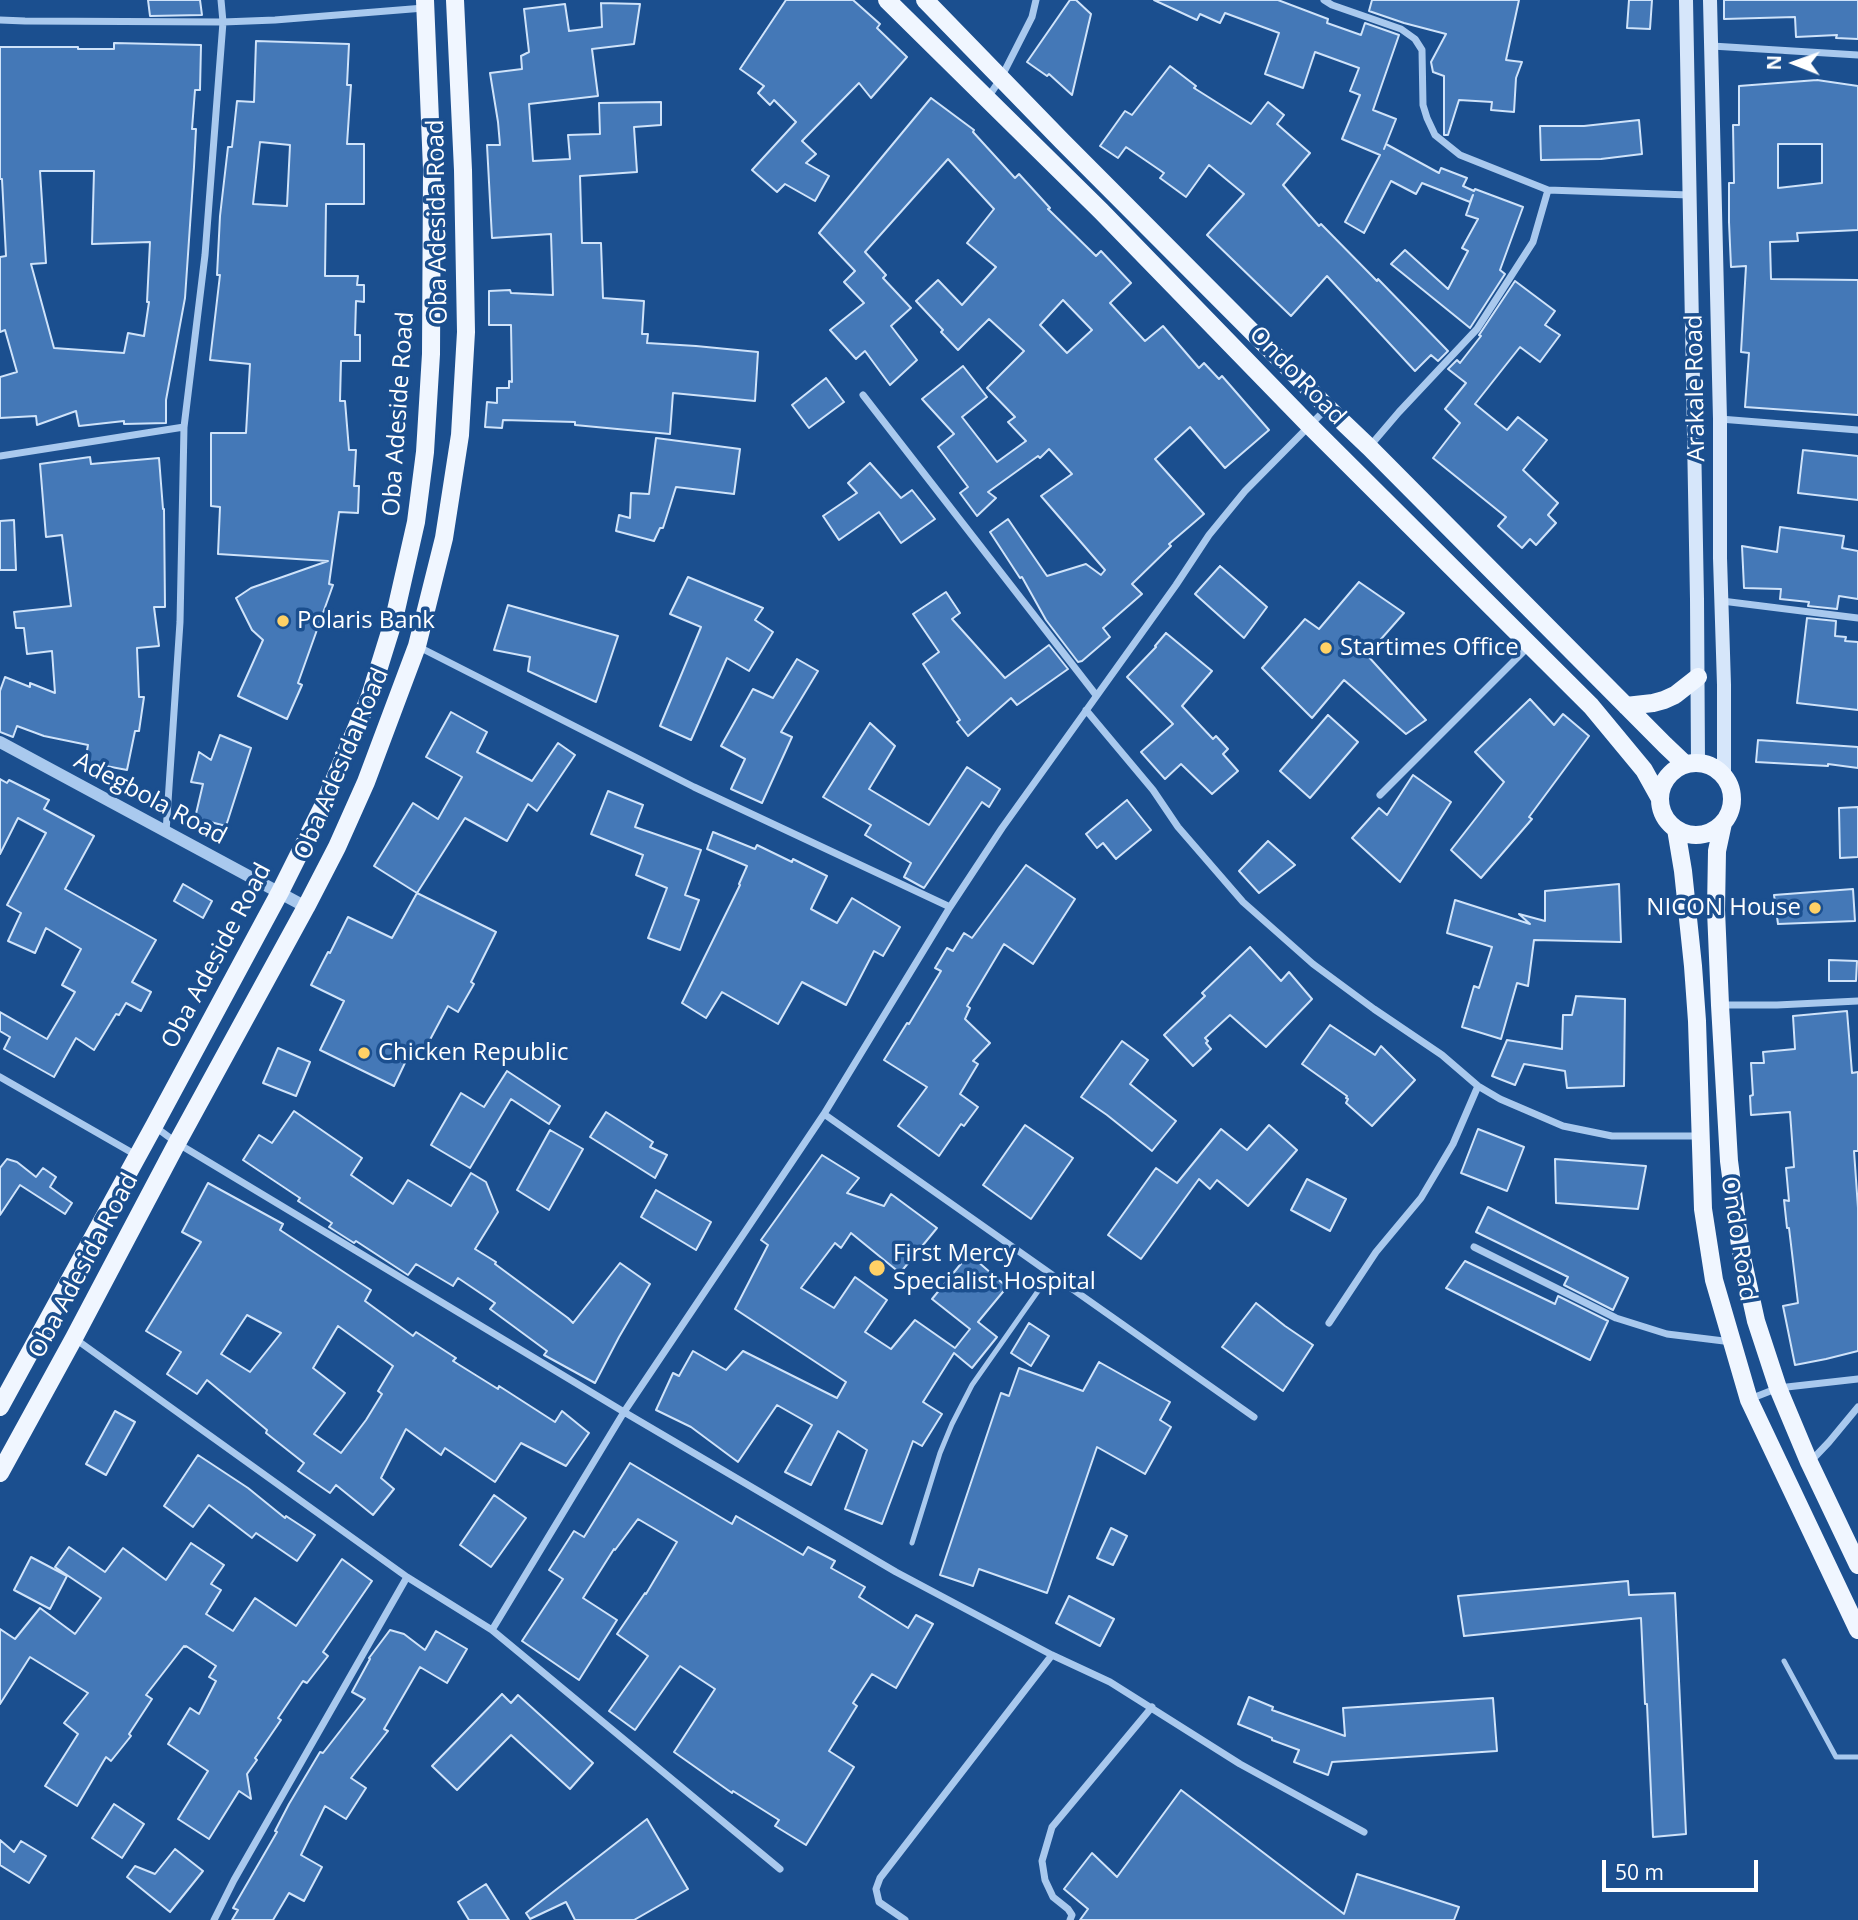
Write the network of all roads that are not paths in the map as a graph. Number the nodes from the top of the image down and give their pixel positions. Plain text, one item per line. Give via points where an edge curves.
1 (220, 0) edge
2 (455, 0) edge
3 (887, 0) edge
4 (925, 0) edge
5 (1036, 0) edge
6 (1324, 0) edge
7 (1686, 0) edge
8 (1710, 0) edge
9 (425, 4) edge
10 (0, 20) edge
11 (223, 22) junction
12 (1711, 46) junction
13 (1858, 55) edge
14 (1001, 78) junction
15 (987, 100) junction
16 (1548, 190) junction
17 (1690, 195) junction
18 (863, 395) dead end
19 (1327, 407) junction
20 (1720, 419) junction
21 (1309, 425) junction
22 (184, 426) junction
23 (1858, 430) edge
24 (1369, 447) junction
25 (0, 456) edge
26 (1722, 601) junction
27 (1858, 618) edge
28 (417, 646) junction
29 (1529, 646) junction
30 (1698, 677) junction
31 (1096, 695) junction
32 (1626, 706) junction
33 (1086, 710) junction
34 (0, 742) edge
35 (1692, 763) junction
36 (1724, 775) junction
37 (1380, 795) dead end
38 (1659, 797) junction
39 (1723, 823) junction
40 (1676, 830) junction
41 (166, 832) junction
42 (280, 892) junction
43 (306, 907) junction
44 (950, 907) junction
45 (1858, 1001) edge
46 (1720, 1005) junction
47 (0, 1077) edge
48 (1478, 1086) junction
49 (824, 1114) junction
50 (154, 1126) junction
51 (1700, 1136) junction
52 (177, 1143) junction
53 (137, 1155) junction
54 (1474, 1247) dead end
55 (1050, 1274) junction
56 (1329, 1323) dead end
57 (74, 1338) junction
58 (1733, 1342) junction
59 (1858, 1379) edge
60 (1778, 1388) junction
61 (1749, 1399) junction
62 (0, 1407) edge
63 (1858, 1407) edge
64 (624, 1412) junction
65 (1254, 1417) dead end
66 (1809, 1462) junction
67 (0, 1473) edge
68 (912, 1542) dead end
69 (1858, 1565) edge
70 (407, 1577) junction
71 (492, 1630) junction
72 (1858, 1630) edge
73 (1052, 1655) junction
74 (1784, 1661) dead end
75 (1152, 1707) junction
76 (1858, 1757) edge
77 (1364, 1832) dead end
78 (780, 1869) dead end
79 (214, 1920) edge
80 (905, 1920) edge
81 (1070, 1920) edge

1 - 11 street
2 - 28 main road, Oba Adesida Road via 466,332 460,435 444,538
3 - 15 main road, Ondo Road
4 - 14 main road, Ondo Road
5 - 14 street via 1032,18
6 - 16 street via 1401,29 1415,39 1422,50 1423,105 1435,135 1460,155
7 - 17 main road, Arakale Road
8 - 12 main road, Arakale Road
9 - 11 street
9 - 42 main road, Oba Adeside Road via 432,169 431,354 416,522 394,619 370,696
10 - 11 street
11 - 22 street via 205,255
12 - 13 street
12 - 20 main road, Arakale Road
14 - 15 street
14 - 19 main road, Ondo Road
15 - 21 main road, Ondo Road
16 - 17 street
16 - 24 street via 1533,242 1477,329
17 - 30 main road, Arakale Road
18 - 31 street
19 - 21 street
19 - 24 main road, Ondo Road
20 - 23 street
20 - 26 main road, Arakale Road
21 - 29 main road, Ondo Road
21 - 31 street via 1209,535
22 - 25 street
22 - 41 street via 180,622
24 - 32 main road, Ondo Road
26 - 27 street
26 - 36 main road, Arakale Road
28 - 43 main road, Oba Adesida Road via 366,782
28 - 44 street via 694,787
29 - 37 street
29 - 38 main road, Ondo Road via 1591,706 1644,770
30 - 32 main road via 1664,700
30 - 35 main road, Arakale Road
31 - 33 street
32 - 35 main road, Ondo Road
33 - 44 street
33 - 48 street via 1243,902 1313,964 1442,1055
34 - 41 street, Adegbola Road
35 - 36 main road via 1708,764
35 - 38 main road via 1667,776
36 - 39 main road via 1732,800
38 - 40 main road via 1661,809
39 - 40 main road via 1700,835
39 - 46 main road, Ondo Road via 1717,851 1716,910
40 - 51 main road, Ondo Road via 1693,967
41 - 42 street, Adegbola Road
42 - 43 street, Adegbola Road
42 - 50 main road, Oba Adeside Road
43 - 52 main road, Oba Adesida Road
44 - 49 street
45 - 46 street
46 - 60 main road, Ondo Road via 1741,1253 1756,1321
47 - 53 street
48 - 51 street via 1563,1126 1612,1136
48 - 56 street via 1421,1199 1376,1252
49 - 55 street
49 - 64 street
50 - 52 street
50 - 53 main road, Oba Adeside Road
51 - 58 main road, Ondo Road via 1703,1209 1714,1280
52 - 57 main road, Oba Adesida Road
52 - 64 street
53 - 62 main road, Oba Adeside Road
54 - 58 street via 1616,1318 1667,1334
55 - 65 street
55 - 68 lane via 972,1385 940,1453
57 - 67 main road, Oba Adesida Road
57 - 70 street
58 - 61 main road, Ondo Road
59 - 60 street
60 - 61 street
60 - 66 main road, Ondo Road
61 - 72 main road, Ondo Road
63 - 66 street
64 - 71 street
64 - 73 street via 896,1572
66 - 69 main road, Ondo Road
70 - 71 street
70 - 79 street
71 - 78 street
73 - 75 street
73 - 80 street via 880,1878 876,1889 879,1902
74 - 76 lane via 1836,1757
75 - 77 street via 1240,1764
75 - 81 street via 1052,1827 1042,1861 1045,1880 1053,1897 1072,1915

